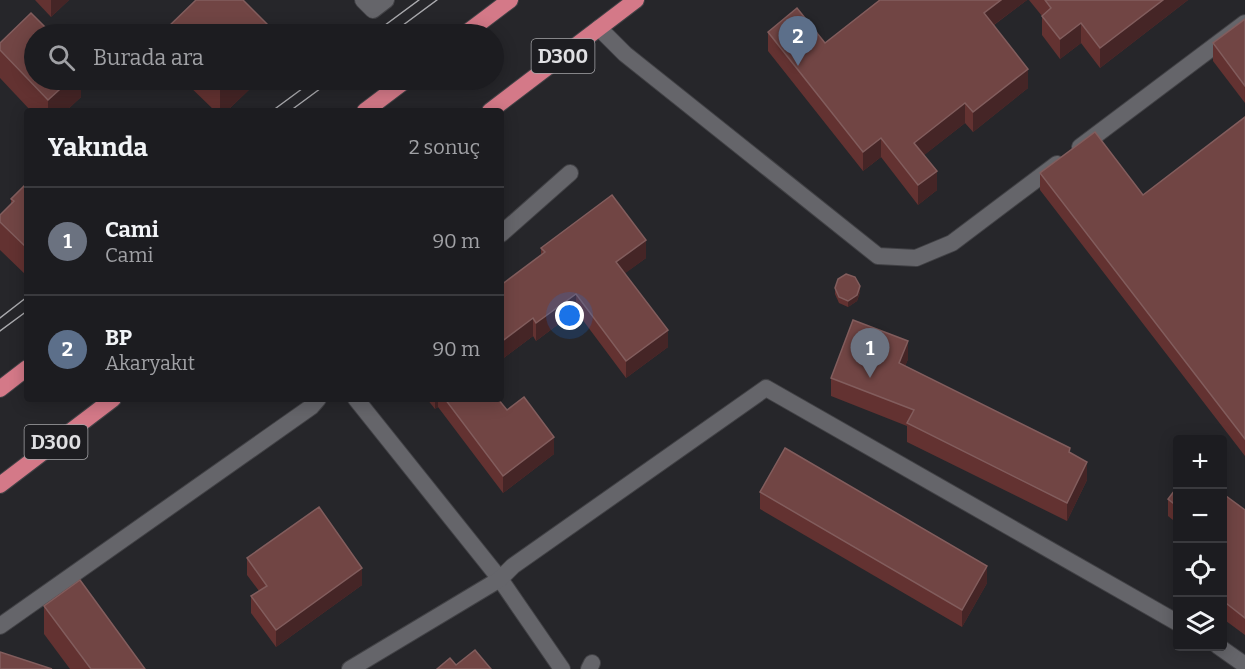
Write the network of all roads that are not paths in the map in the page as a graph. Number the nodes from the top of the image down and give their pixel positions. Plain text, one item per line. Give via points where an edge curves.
1 (363, 0) edge
2 (386, 0) edge
3 (510, 0) edge
4 (636, 0) edge
5 (1245, 23) edge
6 (478, 24) edge
7 (599, 28) junction
8 (393, 90) edge
9 (369, 108) edge
10 (494, 108) edge
11 (570, 173) dead end
12 (504, 231) edge
13 (24, 370) edge
14 (0, 388) edge
15 (108, 402) edge
16 (315, 402) edge
17 (358, 402) edge
18 (0, 485) edge
19 (500, 579) junction
20 (1173, 620) edge
21 (0, 626) edge
22 (1225, 651) edge
23 (1245, 665) edge
24 (350, 669) edge
25 (562, 669) edge

1 - 2 street via 373,10
3 - 6 highway
4 - 7 highway, D300
5 - 7 street via 952,243 916,258 878,256 625,54
7 - 10 highway, D300
8 - 9 highway
11 - 12 street
13 - 14 highway
15 - 18 highway, D300
16 - 21 street
17 - 19 street
19 - 20 street via 766,388
19 - 24 street
19 - 25 street
22 - 23 street

